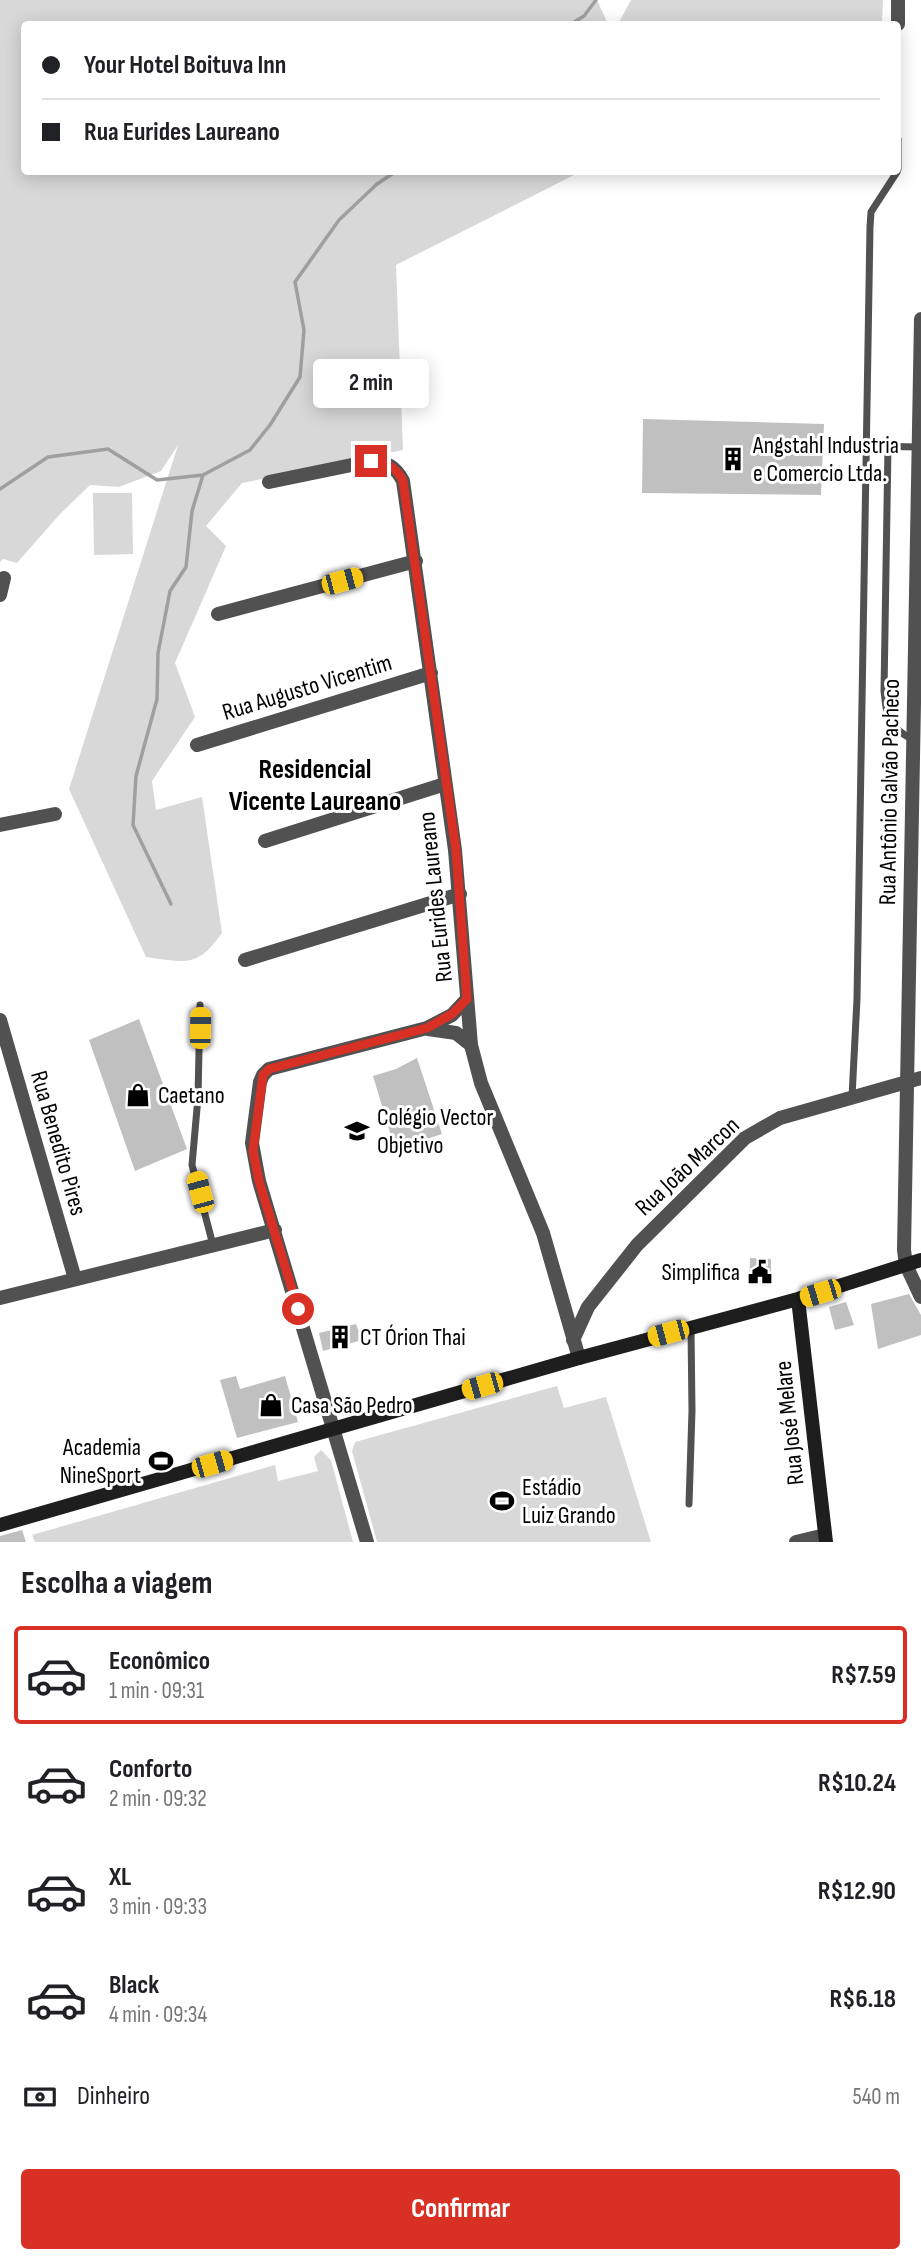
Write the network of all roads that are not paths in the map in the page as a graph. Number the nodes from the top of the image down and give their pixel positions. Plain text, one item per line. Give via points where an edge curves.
1 (898, 0) edge
2 (898, 21) edge
3 (894, 175) edge
4 (921, 319) edge
5 (866, 446) junction
6 (888, 446) junction
7 (919, 447) junction
8 (269, 482) dead end
9 (919, 516) edge
10 (416, 561) junction
11 (4, 578) dead end
12 (0, 595) edge
13 (218, 614) dead end
14 (431, 673) junction
15 (913, 740) junction
16 (197, 745) dead end
17 (445, 784) junction
18 (55, 814) dead end
19 (0, 825) edge
20 (265, 841) dead end
21 (460, 894) junction
22 (246, 960) dead end
23 (467, 999) junction
24 (200, 1005) dead end
25 (1, 1026) edge
26 (427, 1028) junction
27 (471, 1045) junction
28 (921, 1078) edge
29 (905, 1082) junction
30 (852, 1098) junction
31 (275, 1230) junction
32 (213, 1245) junction
33 (921, 1260) edge
34 (906, 1265) junction
35 (75, 1279) junction
36 (921, 1297) edge
37 (0, 1298) edge
38 (798, 1299) junction
39 (691, 1327) junction
40 (573, 1340) junction
41 (579, 1358) junction
42 (332, 1429) junction
43 (688, 1504) dead end
44 (0, 1525) edge
45 (825, 1538) edge
46 (367, 1542) edge
47 (796, 1542) edge

1 - 2 street
3 - 5 lane via 871,214
4 - 7 street, Rua Antônio Galvão Pacheco
5 - 6 lane
5 - 30 lane
6 - 7 lane
6 - 15 lane via 885,700 888,720
7 - 9 street, Rua Antônio Galvão Pacheco
8 - 10 street, Rua Eurides Laureano via 383,461 403,481
9 - 15 street, Rua Antônio Galvão Pacheco
10 - 13 street
10 - 14 street, Rua Eurides Laureano
11 - 12 street
14 - 16 street, Rua Augusto Vicentim
14 - 17 street, Rua Eurides Laureano
15 - 29 street, Rua Antônio Galvão Pacheco
17 - 20 street
17 - 21 street, Rua Eurides Laureano
18 - 19 street
21 - 22 street
21 - 23 street, Rua Eurides Laureano
23 - 26 street
23 - 27 street, Rua Eurides Laureano
24 - 32 lane via 192,1165
25 - 35 street, Rua Benedito Pires
26 - 27 street via 456,1033
26 - 31 street via 264,1073 252,1147
27 - 40 street, Rua Eurides Laureano via 481,1083 543,1233
28 - 29 street, Rua João Marcon
29 - 30 street, Rua João Marcon
29 - 34 street, Rua Antônio Galvão Pacheco
30 - 40 street, Rua João Marcon via 780,1118 743,1139 637,1245 588,1307
31 - 32 street
31 - 42 street
32 - 35 street
33 - 34 main road
34 - 36 street
34 - 38 main road
35 - 37 street
38 - 39 main road
38 - 45 main road, Rua José Melare
39 - 41 main road
39 - 43 lane
40 - 41 street, Rua Eurides Laureano
41 - 42 main road
42 - 44 main road
42 - 46 street
45 - 47 street

